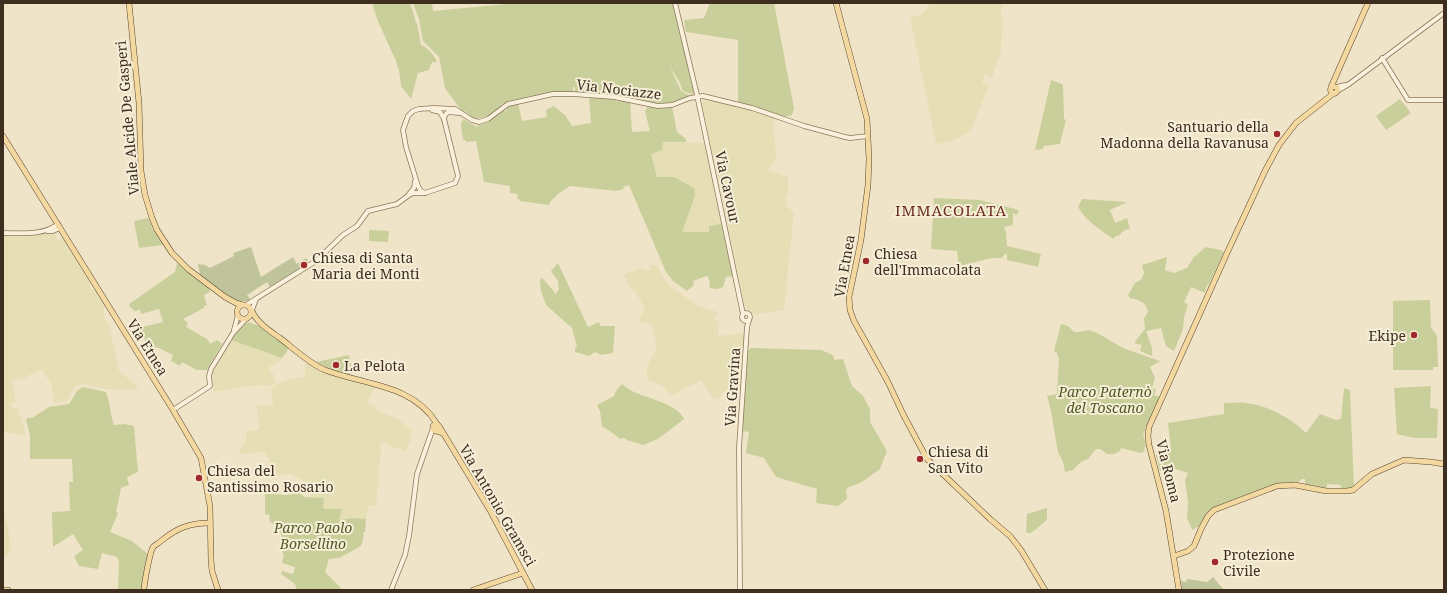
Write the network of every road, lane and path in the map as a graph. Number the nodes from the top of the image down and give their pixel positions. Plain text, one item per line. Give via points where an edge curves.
1 (675, 3) edge
2 (836, 3) edge
3 (1368, 3) edge
4 (129, 5) edge
5 (1444, 13) edge
6 (1382, 58) junction
7 (1334, 89) junction
8 (697, 96) junction
9 (1444, 100) edge
10 (428, 109) junction
11 (463, 115) junction
12 (444, 119) junction
13 (3, 136) edge
14 (868, 136) junction
15 (415, 179) junction
16 (427, 193) junction
17 (409, 195) junction
18 (52, 215) junction
19 (59, 226) junction
20 (47, 231) junction
21 (3, 233) edge
22 (225, 297) junction
23 (256, 298) junction
24 (244, 304) junction
25 (252, 310) junction
26 (237, 314) junction
27 (745, 314) junction
28 (246, 320) junction
29 (747, 321) junction
30 (265, 327) junction
31 (233, 333) junction
32 (173, 410) junction
33 (435, 427) junction
34 (1444, 464) edge
35 (210, 523) junction
36 (1174, 556) junction
37 (523, 573) junction
38 (3, 590) edge
39 (8, 590) edge
40 (144, 590) edge
41 (218, 590) edge
42 (391, 590) edge
43 (473, 590) edge
44 (532, 590) edge
45 (740, 590) edge
46 (1045, 590) edge
47 (1179, 590) edge

1 - 8 street
2 - 14 main road, Via Etnea via 867,118
3 - 7 main road
4 - 22 main road, Viale Alcide De Gasperi via 139,103 141,171 154,224 172,253 188,269
5 - 6 street
6 - 7 street via 1349,84
6 - 9 street via 1408,100
7 - 36 main road, Via Roma via 1318,106 1296,123 1278,145 1148,431
8 - 11 street, Via Nociazze via 672,105 658,106 614,98 553,94 508,104 482,121 475,121
8 - 14 street, Via Nociazze via 716,98 850,138
8 - 27 street, Via Cavour
10 - 11 street, Via Nociazze via 449,108 458,110
10 - 12 street via 440,112
10 - 15 street, Via Nociazze via 413,111 406,118 403,130
11 - 12 street via 448,112
12 - 16 street via 458,176 455,183
13 - 18 main road, Via Etnea
14 - 46 main road, Via Etnea via 869,159 863,227 849,297 854,321 927,459 1010,536
15 - 16 street, Via Nociazze via 419,189
15 - 17 street via 414,188
16 - 17 street
17 - 23 street via 397,204 368,210 357,226 343,235 316,261
18 - 19 main road, Via Etnea
18 - 20 street via 53,222
19 - 20 street
19 - 32 main road, Via Etnea
20 - 21 street
22 - 24 main road
22 - 26 main road
23 - 24 street
23 - 25 street
24 - 25 main road
24 - 26 main road via 239,307
25 - 28 main road
25 - 30 main road
26 - 28 main road
26 - 31 street
27 - 29 street via 742,318
27 - 29 street via 750,316
28 - 30 main road
28 - 31 street
29 - 45 street, Via Gravina via 739,448
30 - 33 main road, Via Antonio Gramsci via 324,370 395,390 410,398 430,413
31 - 32 street via 210,372 210,386
32 - 35 main road, Via Etnea via 200,458 210,506
33 - 37 main road, Via Antonio Gramsci via 442,433 490,512
33 - 42 street via 417,474 405,555
34 - 36 main road via 1404,460 1372,474 1353,490 1348,491 1326,491 1295,485 1273,487 1214,510 1208,516 1194,546
35 - 40 main road via 185,526 153,547
35 - 41 main road, Via Etnea via 212,571
36 - 47 main road, Via Roma
37 - 43 main road
37 - 44 main road, Via Antonio Gramsci
38 - 39 main road

